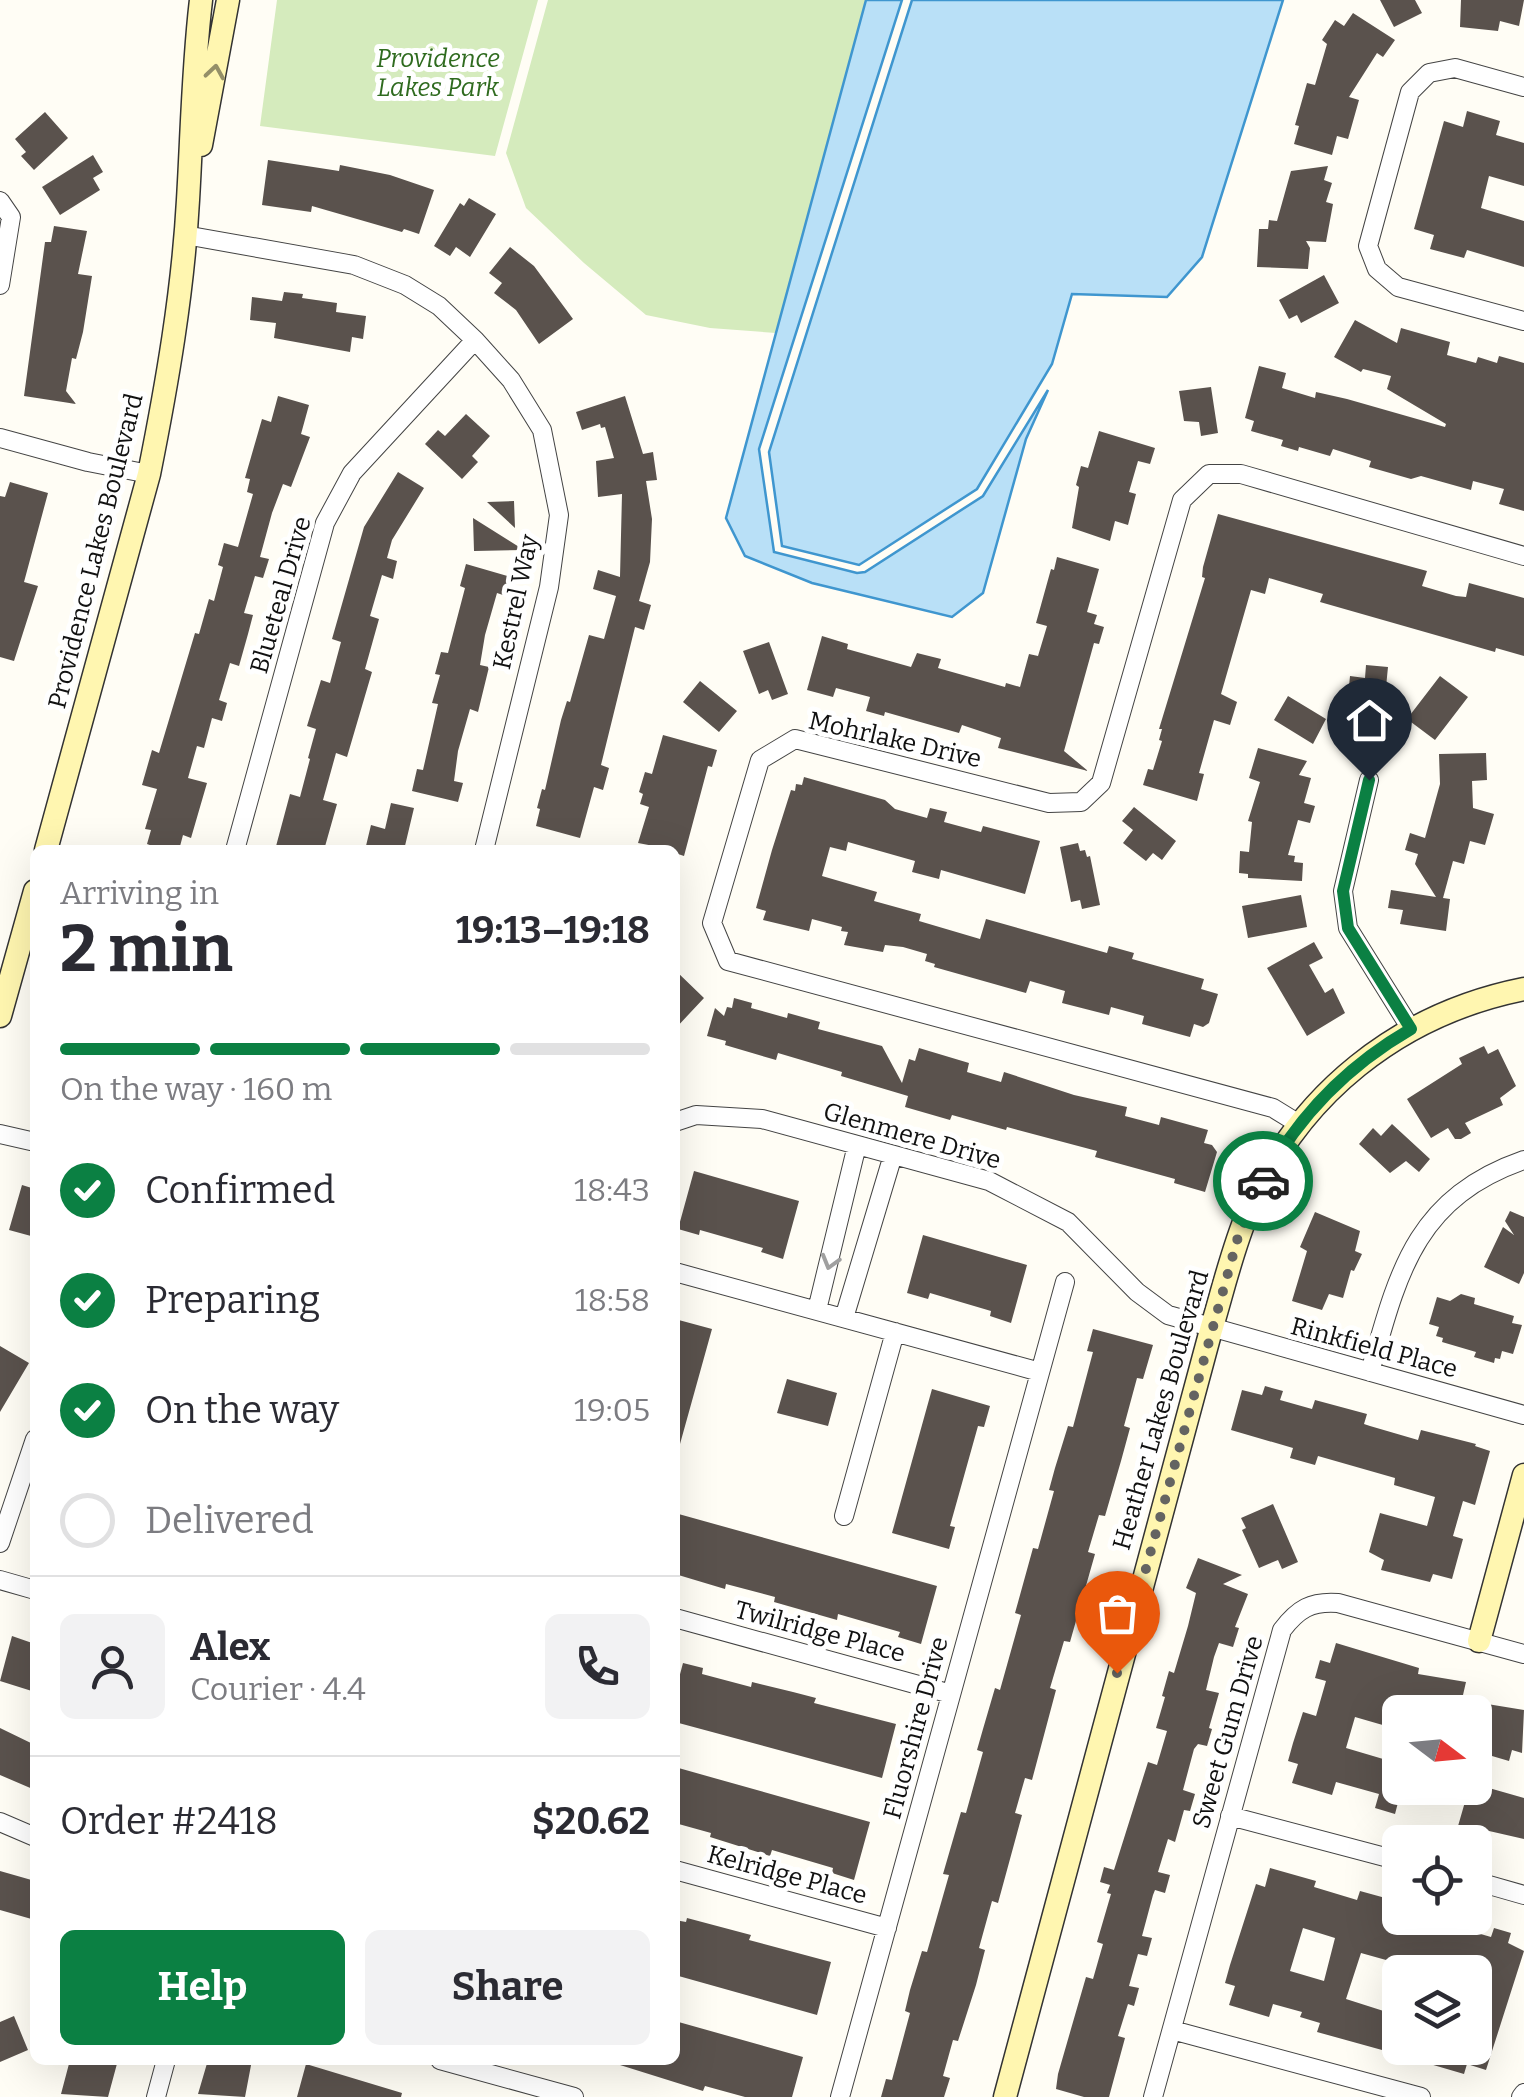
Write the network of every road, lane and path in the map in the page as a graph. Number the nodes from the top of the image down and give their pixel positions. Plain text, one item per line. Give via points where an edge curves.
1 (201, 0) edge
2 (228, 0) edge
3 (1524, 87) edge
4 (0, 201) edge
5 (188, 202) junction
6 (184, 235) junction
7 (0, 284) edge
8 (1524, 321) edge
9 (475, 340) junction
10 (0, 438) edge
11 (148, 474) junction
12 (1524, 556) edge
13 (1369, 780) dead end
14 (47, 845) edge
15 (236, 845) edge
16 (485, 845) edge
17 (30, 900) edge
18 (11, 932) edge
19 (1524, 989) edge
20 (0, 1016) edge
21 (1411, 1029) junction
22 (680, 1120) edge
23 (1299, 1124) junction
24 (0, 1134) edge
25 (30, 1141) edge
26 (858, 1145) junction
27 (893, 1155) junction
28 (1524, 1160) edge
29 (840, 1218) junction
30 (871, 1227) junction
31 (680, 1273) edge
32 (1065, 1282) dead end
33 (817, 1310) junction
34 (844, 1318) junction
35 (1211, 1330) junction
36 (895, 1332) junction
37 (1040, 1372) junction
38 (1370, 1372) junction
39 (1524, 1415) edge
40 (30, 1453) edge
41 (1524, 1475) edge
42 (844, 1516) dead end
43 (0, 1543) edge
44 (0, 1580) edge
45 (30, 1589) edge
46 (680, 1619) edge
47 (1479, 1641) junction
48 (1524, 1654) edge
49 (951, 1694) junction
50 (1230, 1816) junction
51 (0, 1822) edge
52 (30, 1835) edge
53 (1382, 1856) edge
54 (680, 1871) edge
55 (1492, 1886) edge
56 (1524, 1894) edge
57 (887, 1928) junction
58 (1172, 2030) junction
59 (165, 2065) edge
60 (458, 2065) edge
61 (156, 2097) edge
62 (574, 2097) edge
63 (840, 2097) edge
64 (1005, 2097) edge
65 (1153, 2097) edge
66 (1421, 2097) edge

1 - 5 street, Providence Lakes Boulevard
5 -> 2 street, Providence Lakes Boulevard
3 - 8 street via 1455,68 1430,73 1410,92 1368,246 1376,269 1398,286
4 - 7 street via 11,217
5 - 6 street, Providence Lakes Boulevard
6 - 9 street, Kestrel Way via 354,265 439,306
6 - 11 street, Providence Lakes Boulevard
9 - 15 street, Blueteal Drive via 352,473 325,523
9 - 16 street, Kestrel Way via 512,380 542,430 559,515
10 - 11 street
11 - 14 street, Providence Lakes Boulevard
12 - 23 street, Mohrlake Drive via 1241,474 1209,474 1182,500 1100,783 1081,802 1050,803 795,739 760,760 712,923 728,960 1273,1108
13 - 21 street via 1343,891 1348,928
17 - 18 street
18 - 20 street
19 - 21 street, Heather Lakes Boulevard
21 - 23 street, Heather Lakes Boulevard via 1352,1068
22 - 26 street, Glenmere Drive via 696,1115 762,1119
23 - 35 street, Heather Lakes Boulevard via 1248,1212
24 - 25 street
26 - 27 street, Glenmere Drive
26 - 29 street
27 - 30 street
27 - 35 street, Glenmere Drive via 988,1181 1068,1222 1156,1308
28 - 38 street via 1470,1188 1424,1230 1393,1288
29 - 30 street
29 -> 33 street
30 - 34 street
31 - 33 street
32 - 37 street, Fluorshire Drive
33 - 34 street
34 - 36 street
35 - 38 street, Rinkfield Place
35 - 64 street, Heather Lakes Boulevard
36 - 37 street
36 - 42 street
37 - 49 street, Fluorshire Drive
38 - 39 street, Rinkfield Place
40 - 43 street
41 - 47 street
44 - 45 street
46 - 49 street, Twilridge Place
47 - 48 street, Sweet Gum Drive
47 - 50 street, Sweet Gum Drive via 1338,1604 1305,1606 1282,1630
49 - 57 street, Fluorshire Drive
50 - 53 street
50 - 58 street, Sweet Gum Drive
51 - 52 street
54 - 57 street, Kelridge Place
55 - 56 street
57 - 63 street, Fluorshire Drive
58 - 65 street, Sweet Gum Drive
58 - 66 street
59 - 61 street
60 - 62 street

